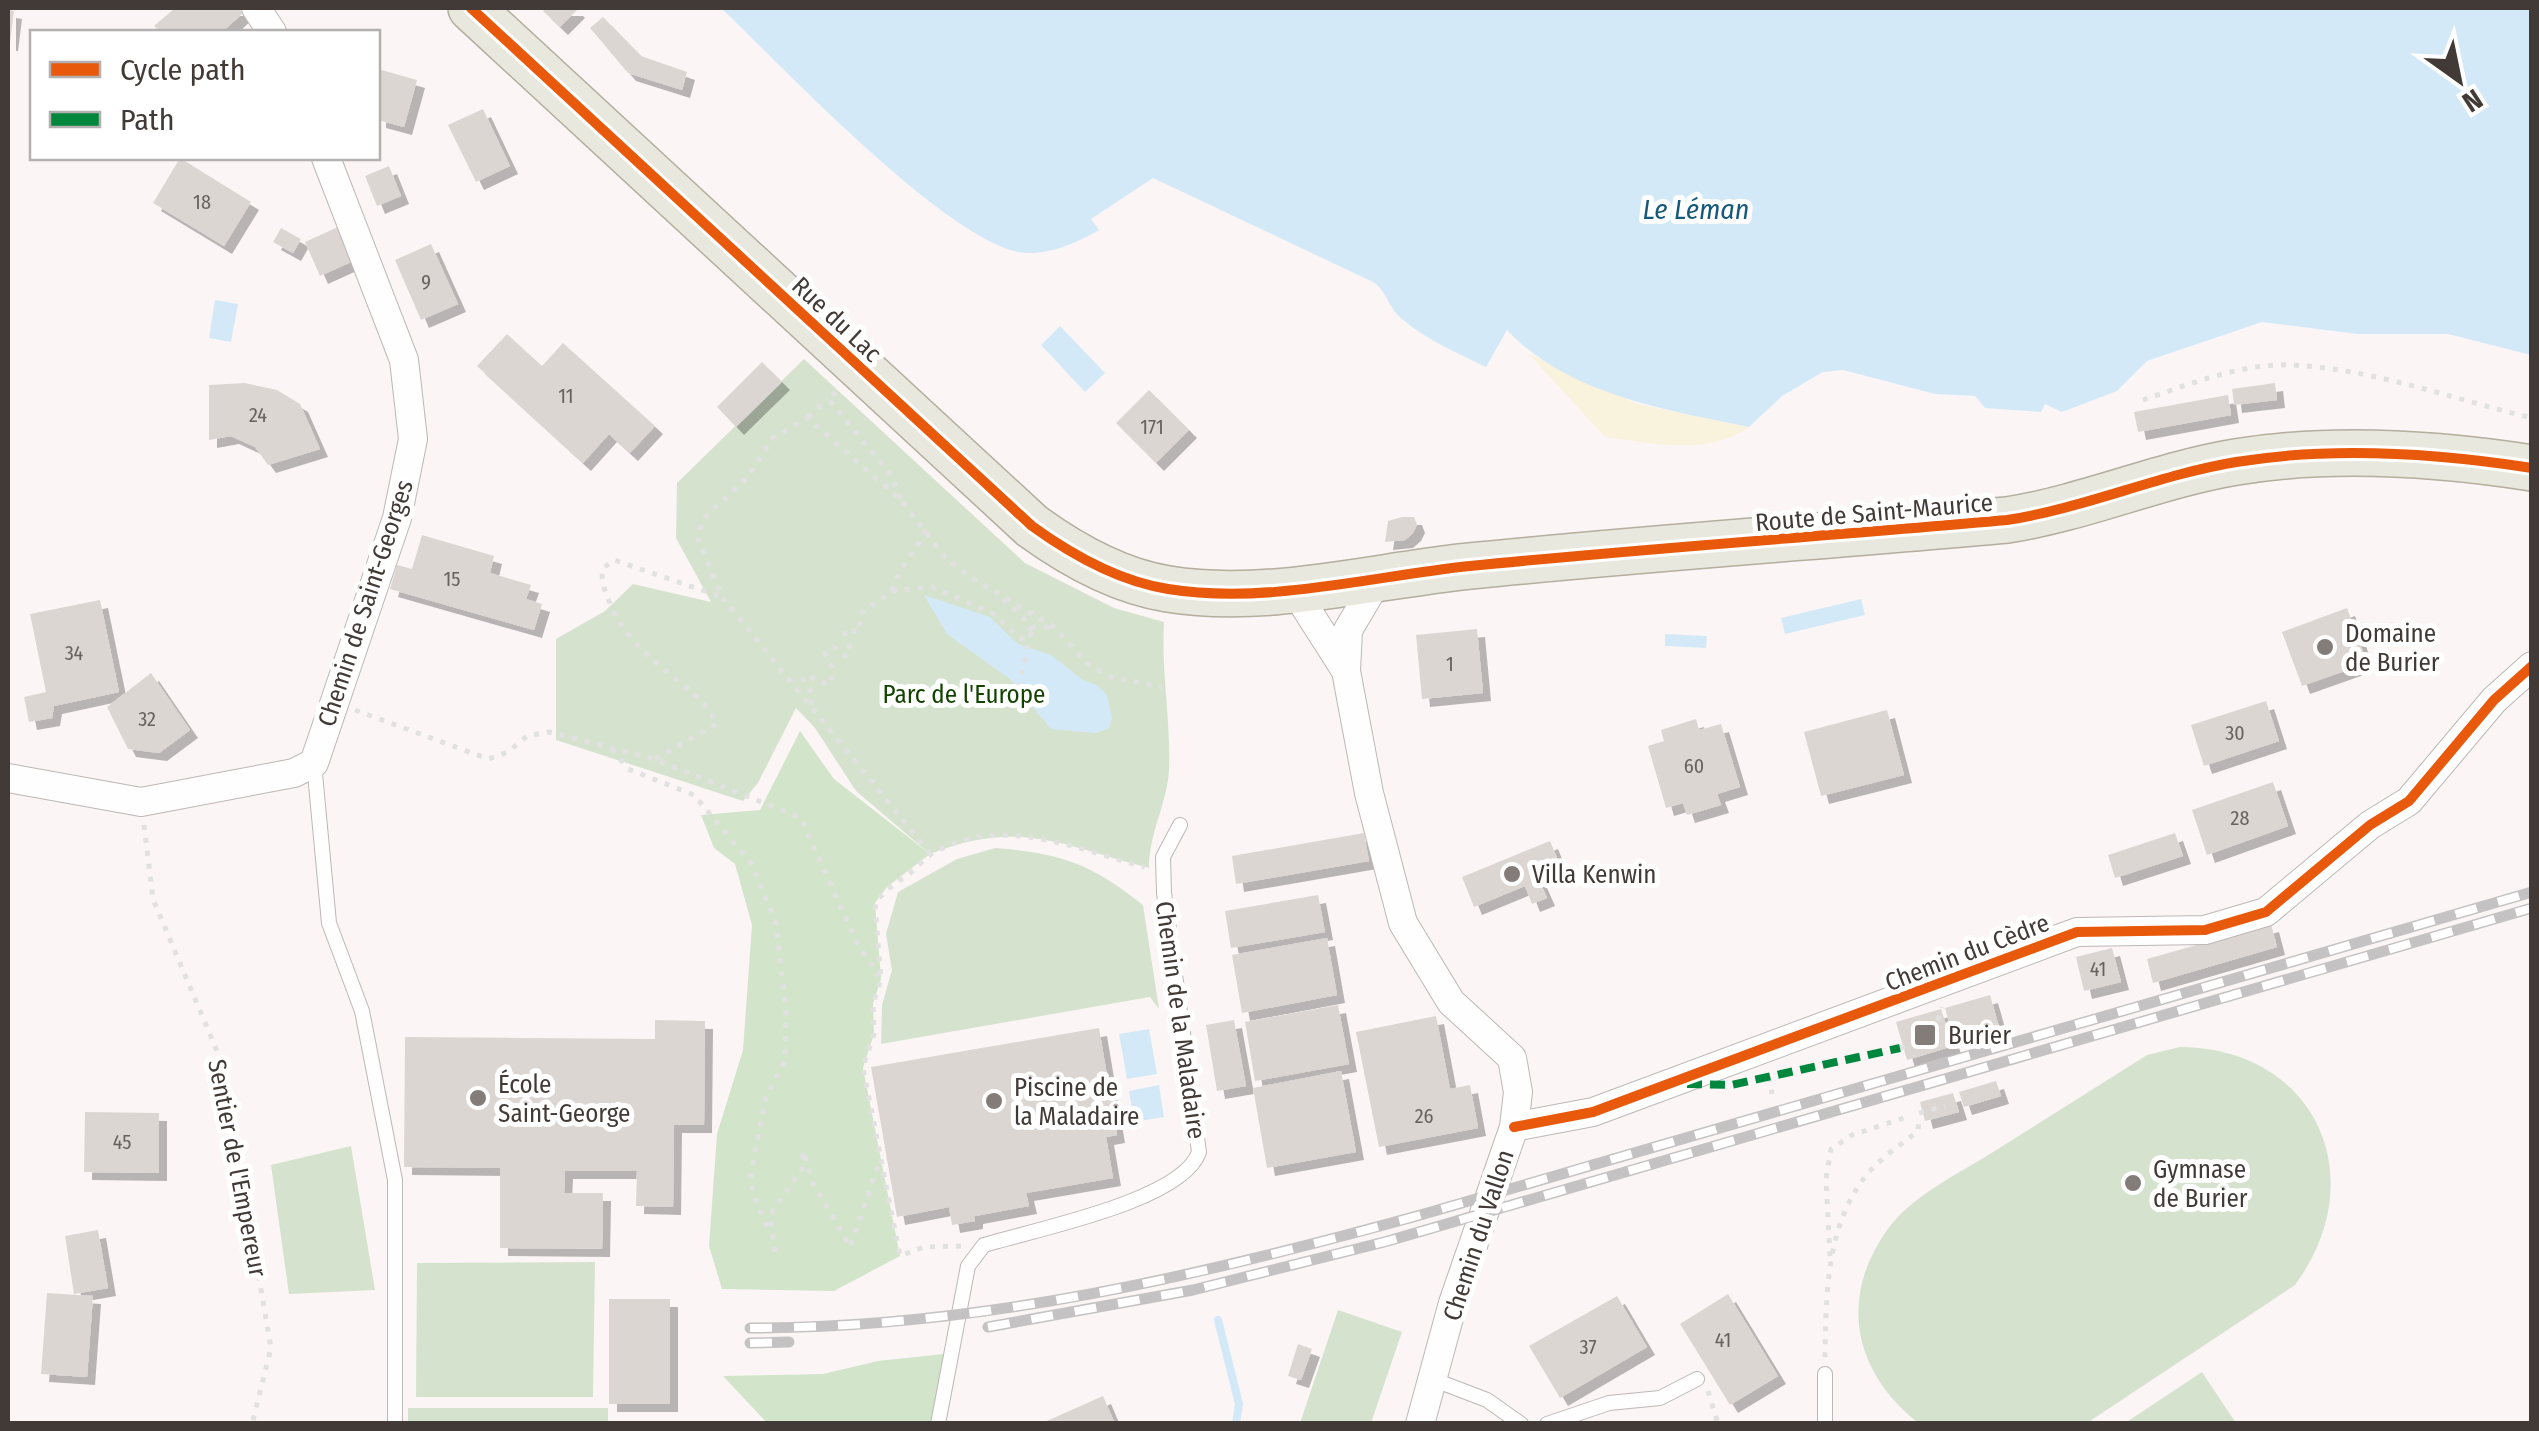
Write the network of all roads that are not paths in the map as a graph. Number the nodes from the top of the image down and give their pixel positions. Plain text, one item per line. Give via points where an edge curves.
1 (256, 8) edge
2 (470, 8) edge
3 (271, 30) edge
4 (327, 160) edge
5 (2532, 468) edge
6 (1380, 576) junction
7 (1293, 588) junction
8 (1214, 593) joint
9 (2532, 666) edge
10 (1346, 671) junction
11 (314, 762) junction
12 (8, 778) edge
13 (1180, 826) dead end
14 (1514, 1127) junction
15 (1825, 1374) road end
16 (1432, 1379) junction
17 (1698, 1379) dead end
18 (396, 1424) edge
19 (938, 1424) edge
20 (1420, 1424) edge
21 (1520, 1424) edge
22 (1547, 1424) edge
23 (1825, 1424) edge

1 - 3 street
2 - 8 main road, Rue du Lac via 1032,526 1124,577
4 - 11 street, Chemin de Saint-Georges via 404,360 413,439 397,518
5 - 6 main road, Route de Saint-Maurice via 2391,453 2234,462 2007,520
6 - 7 main road, Route de Saint-Maurice
6 - 10 street, Chemin du Vallon via 1348,630
7 - 8 main road, Route de Saint-Maurice
7 - 10 street, Chemin du Vallon
9 - 14 street, Chemin du Cèdre via 2494,700 2409,801 2275,906 2244,921 2184,932 2077,932 1592,1112
10 - 14 street, Chemin du Vallon via 1403,923 1451,1002 1512,1058 1518,1092
11 - 12 street via 294,773 142,802
11 - 18 lane, Chemin de Saint-Georges via 329,923 362,1010 395,1180
13 - 19 lane, Chemin de la Maladaire via 1163,857 1164,893 1195,1162 1152,1193 984,1245 968,1266
14 - 16 street, Chemin du Vallon
15 - 23 lane
16 - 20 street, Chemin du Vallon
16 - 21 lane via 1487,1400
17 - 22 lane via 1660,1398 1610,1403

